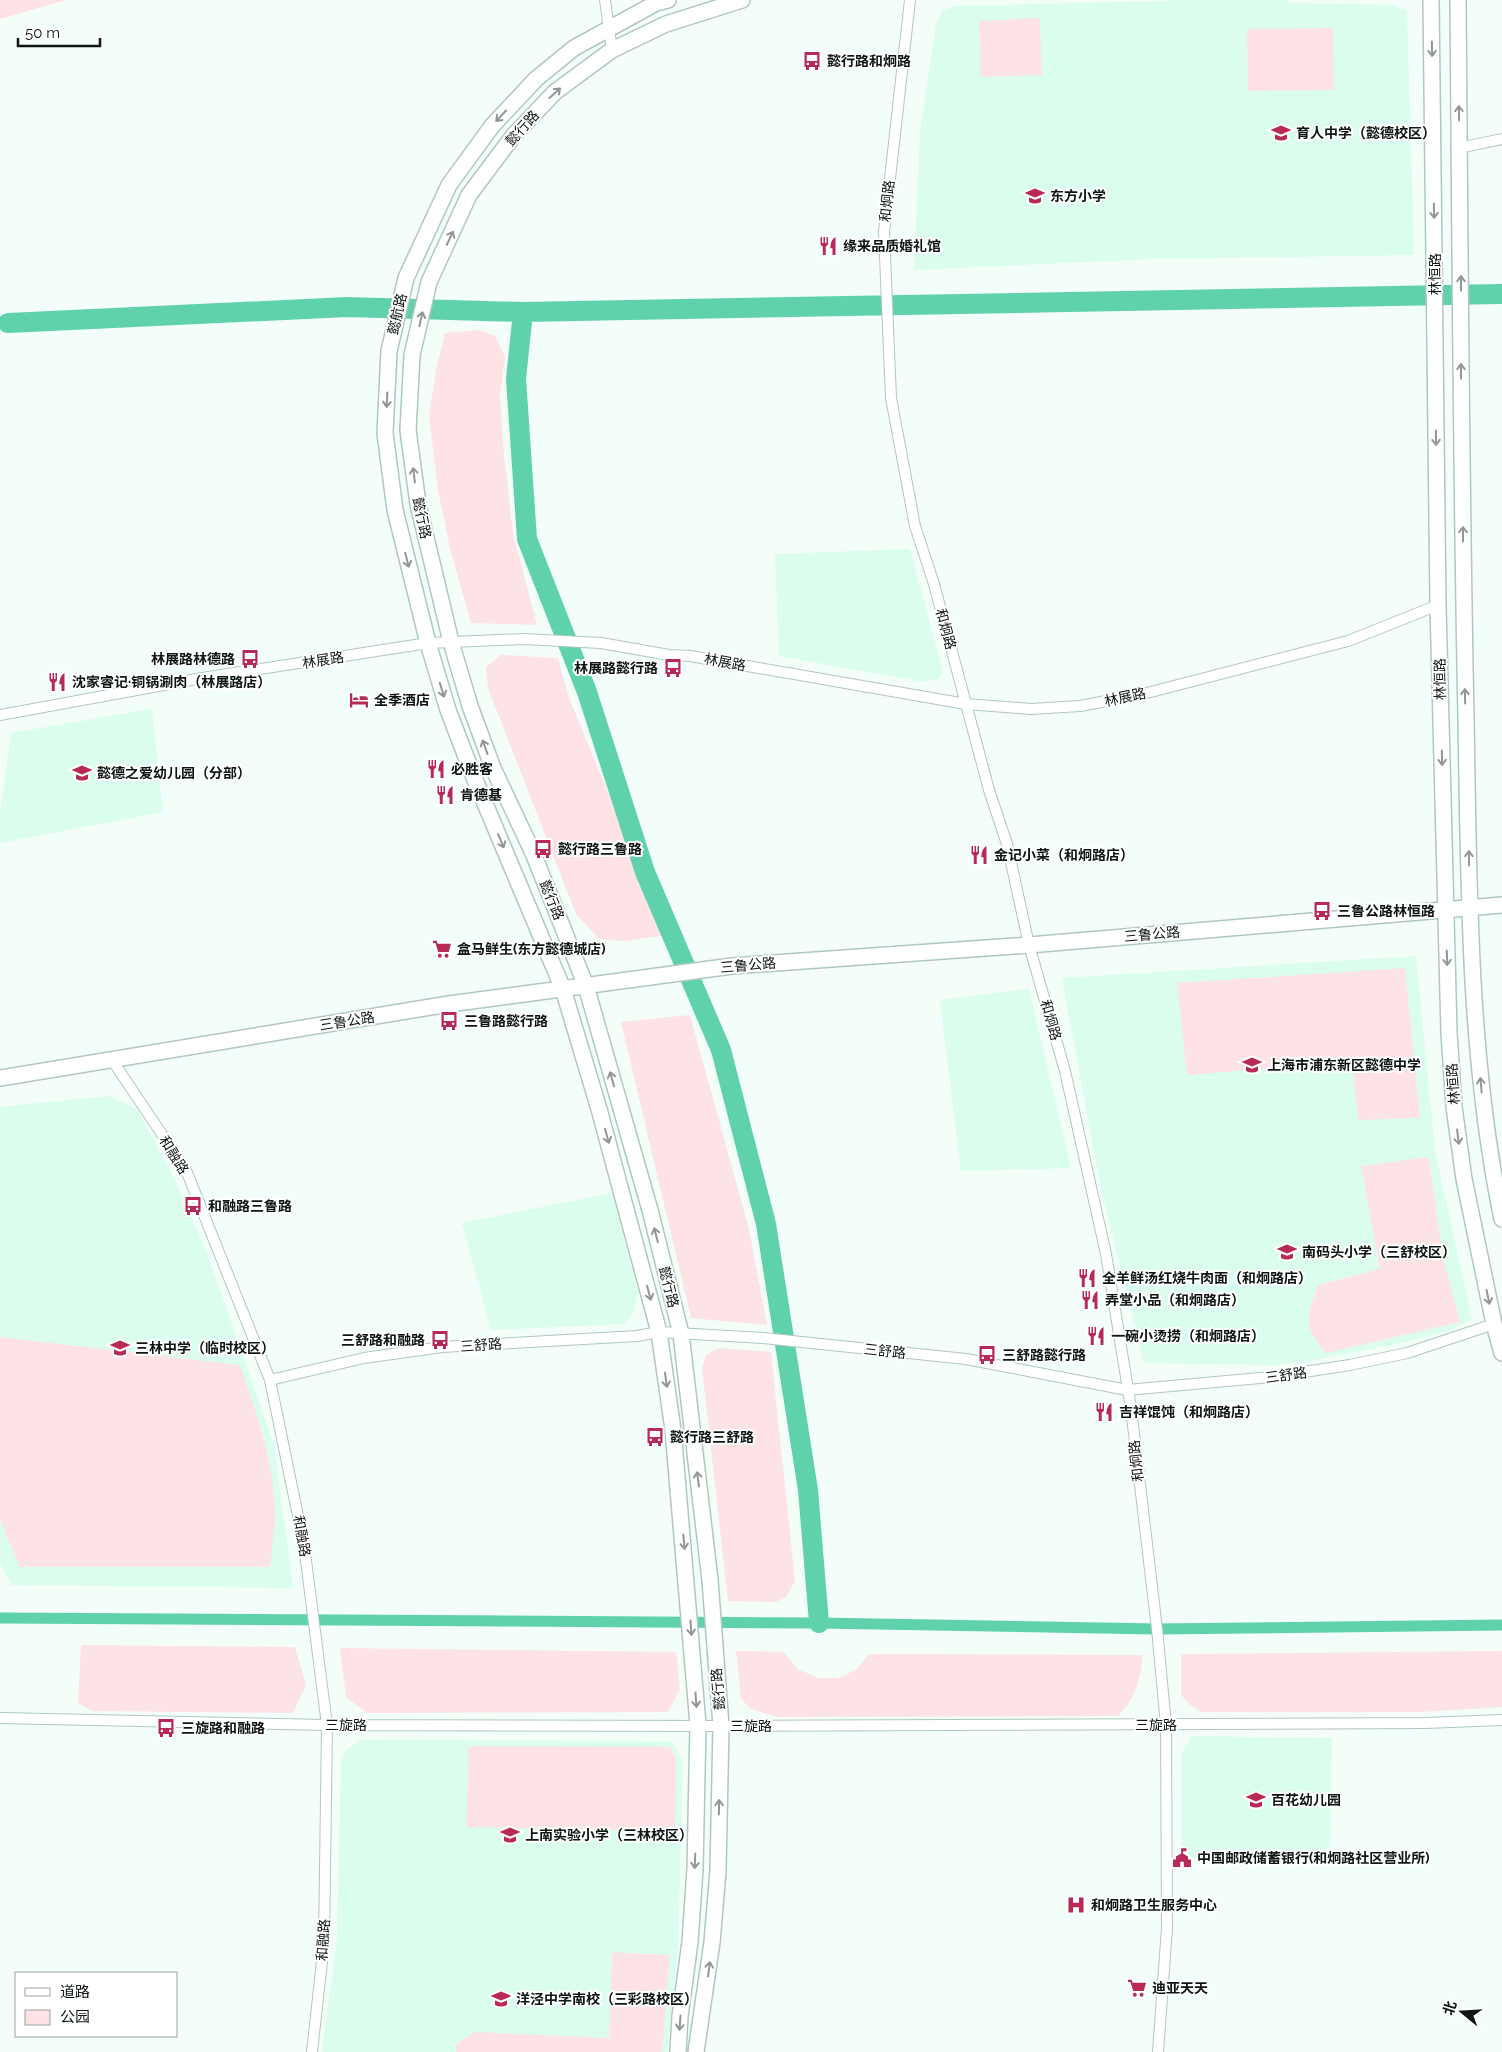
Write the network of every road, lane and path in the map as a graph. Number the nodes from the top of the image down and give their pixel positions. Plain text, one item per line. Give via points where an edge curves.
1 (604, 0) edge
2 (668, 0) edge
3 (742, 0) edge
4 (910, 0) edge
5 (1431, 0) edge
6 (1458, 0) edge
7 (608, 28) junction
8 (612, 50) junction
9 (1502, 139) edge
10 (1459, 148) junction
11 (406, 278) joint
12 (389, 351) joint
13 (1438, 605) junction
14 (451, 642) junction
15 (428, 643) junction
16 (966, 704) junction
17 (0, 715) edge
18 (1502, 905) edge
19 (1470, 907) junction
20 (1445, 909) junction
21 (1029, 945) junction
22 (586, 986) junction
23 (563, 989) junction
24 (112, 1060) junction
25 (0, 1078) edge
26 (1502, 1219) edge
27 (1494, 1324) junction
28 (659, 1332) junction
29 (681, 1334) junction
30 (1502, 1353) edge
31 (270, 1380) junction
32 (1127, 1390) junction
33 (0, 1718) edge
34 (1502, 1720) edge
35 (327, 1725) junction
36 (698, 1725) junction
37 (1166, 1725) junction
38 (721, 1726) junction
39 (312, 2052) edge
40 (678, 2052) edge
41 (696, 2052) edge
42 (1158, 2052) edge

1 - 7 street
2 - 7 street, 懿行路
3 - 8 street, 懿行路 via 666,24
4 - 16 street, 和炯路 via 884,232 891,398 915,526
5 -> 13 street, 林恒路
10 -> 6 street, 林恒路
7 - 8 street
7 -> 11 street, 懿行路 via 574,48 536,79 492,126 449,185
14 -> 8 street, 懿行路 via 416,494 408,430 412,356 429,282 469,194 514,135 554,92
9 - 10 street
19 -> 10 street, 林恒路
11 - 12 street, 懿航路
12 -> 15 street, 懿行路 via 386,433 395,510
13 - 16 street, 林展路 via 1348,641 1143,694 1080,706 1031,709
13 -> 20 street, 林恒路
14 - 15 street, 林展路
14 - 16 street, 林展路 via 524,639 601,644 690,656
22 -> 14 street, 懿行路 via 533,853 493,768
15 - 17 street, 林展路 via 202,678
15 -> 23 street, 懿行路 via 472,775
16 - 21 street, 和炯路 via 988,790 1007,844
18 - 19 street, 三鲁公路
19 - 20 street, 三鲁公路
26 -> 19 street, 林恒路 via 1482,1103
20 - 21 street, 三鲁公路
20 -> 27 street, 林恒路 via 1454,1107 1464,1179
21 - 22 street, 三鲁公路 via 742,965
21 - 32 street, 和炯路 via 1065,1071 1106,1254
22 - 23 street, 三鲁公路
29 -> 22 street, 懿行路 via 650,1210
23 - 24 street, 三鲁公路 via 283,1030
23 -> 28 street, 懿行路 via 610,1146
24 - 25 street, 三鲁公路
24 - 31 street, 和融路 via 186,1170
27 - 30 street, 林恒路
27 - 32 street, 三舒路 via 1407,1352 1350,1365 1271,1377
28 - 29 street, 三舒路
28 - 31 street, 三舒路 via 442,1348 364,1358
28 -> 36 street, 懿行路 via 673,1430
29 - 32 street, 三舒路 via 762,1338 966,1359
38 -> 29 street, 懿行路 via 710,1580
31 - 35 street, 和融路 via 304,1545
32 - 37 street, 和炯路
33 - 35 street, 三旋路
34 - 37 street, 三旋路
35 - 36 street, 三旋路
35 - 39 street, 和融路 via 324,1943
36 - 38 street, 三旋路
36 -> 40 street, 懿行路 via 690,1942
37 - 38 street, 三旋路
37 - 42 street, 和炯路 via 1167,1928
41 -> 38 street, 懿行路 via 711,1951 718,1871

